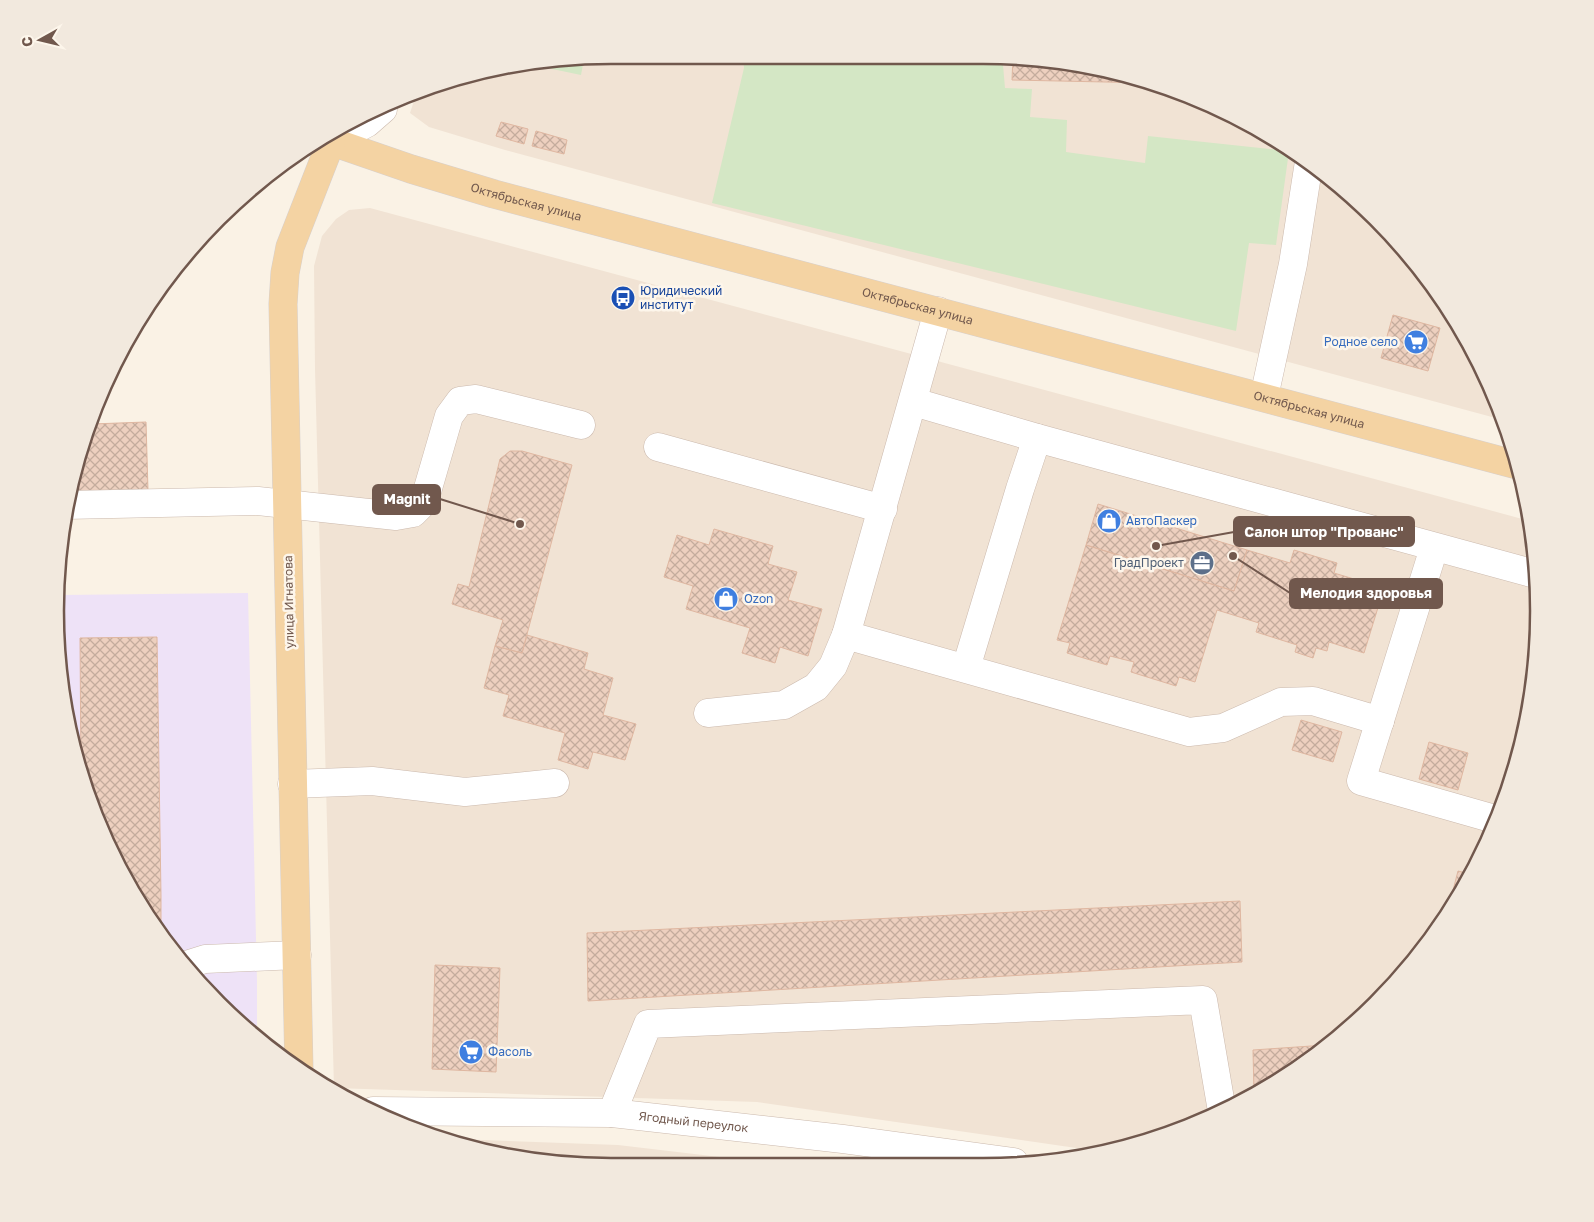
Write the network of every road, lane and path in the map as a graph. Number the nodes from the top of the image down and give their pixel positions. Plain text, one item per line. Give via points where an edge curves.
1 (372, 119) edge
2 (354, 128) edge
3 (330, 141) edge
4 (324, 145) edge
5 (1308, 171) edge
6 (938, 311) junction
7 (1264, 397) junction
8 (914, 402) junction
9 (581, 426) dead end
10 (1037, 438) junction
11 (658, 447) dead end
12 (1510, 464) edge
13 (74, 505) edge
14 (288, 506) junction
15 (883, 509) junction
16 (1434, 548) junction
17 (1529, 572) edge
18 (846, 635) junction
19 (966, 668) junction
20 (708, 713) dead end
21 (1380, 721) junction
22 (555, 783) dead end
23 (292, 784) junction
24 (1490, 818) edge
25 (297, 955) junction
26 (193, 963) edge
27 (299, 1060) edge
28 (1221, 1104) edge
29 (389, 1111) edge
30 (612, 1113) junction
31 (984, 1158) edge

1 - 2 street
3 - 6 main road, Октябрьская улица via 494,194
4 - 14 main road, улица Игнатова via 290,246 285,273
5 - 7 street
6 - 7 main road, Октябрьская улица
6 - 8 street
7 - 12 main road, Октябрьская улица
8 - 10 street
8 - 15 street
9 - 14 street via 476,399 460,401 449,416 424,502 413,513 396,516
10 - 16 street
10 - 19 street
11 - 15 street
13 - 14 street via 258,501
14 - 23 main road, улица Игнатова
15 - 18 street
16 - 17 street
16 - 21 street
18 - 19 street
18 - 20 street via 832,666 816,688 784,705
19 - 21 street via 1189,732 1224,728 1281,702 1313,701
21 - 24 street via 1361,781
22 - 23 street via 465,792 372,781
23 - 25 main road, улица Игнатова
25 - 26 street via 205,959
25 - 27 main road, улица Игнатова
28 - 30 street via 1203,1000 648,1024
29 - 30 street, Ягодный переулок
30 - 31 street, Ягодный переулок

